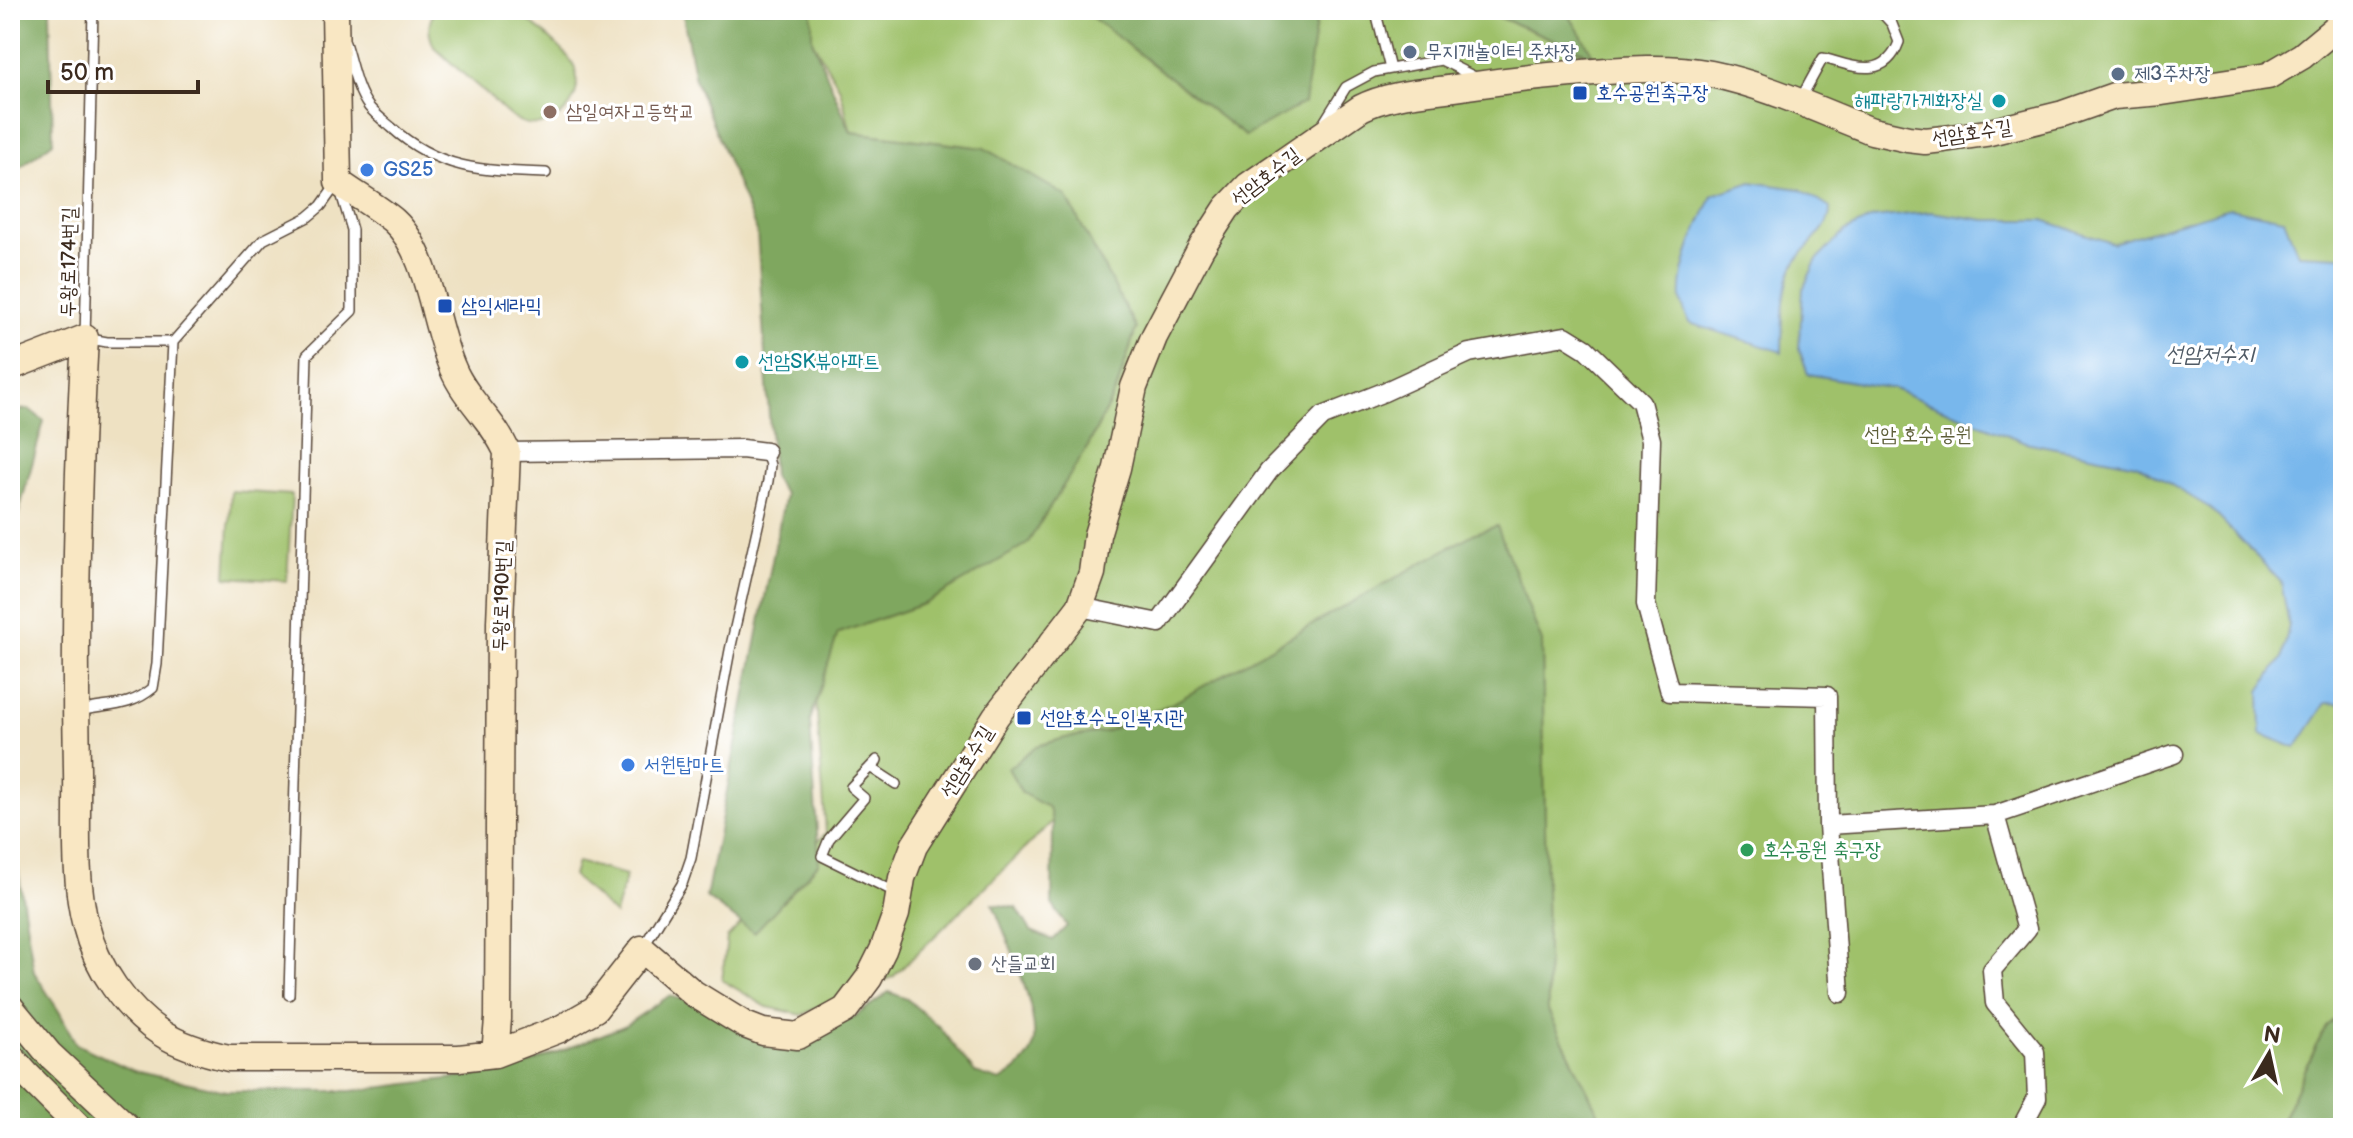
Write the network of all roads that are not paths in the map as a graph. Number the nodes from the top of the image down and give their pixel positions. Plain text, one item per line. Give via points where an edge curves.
1 (93, 10) edge
2 (327, 10) edge
3 (335, 10) edge
4 (1879, 10) edge
5 (1376, 13) dead end
6 (2343, 22) edge
7 (1390, 69) junction
8 (1487, 83) junction
9 (1798, 103) junction
10 (1313, 140) junction
11 (546, 173) dead end
12 (338, 182) junction
13 (85, 338) junction
14 (173, 342) junction
15 (10, 367) edge
16 (507, 452) junction
17 (766, 452) joint
18 (1080, 607) junction
19 (76, 712) junction
20 (2174, 754) dead end
21 (896, 784) dead end
22 (1995, 815) junction
23 (1828, 825) junction
24 (899, 894) junction
25 (642, 949) junction
26 (1840, 993) dead end
27 (10, 994) edge
28 (289, 995) dead end
29 (10, 1007) edge
30 (49, 1054) junction
31 (495, 1054) junction
32 (10, 1056) edge
33 (10, 1063) edge
34 (73, 1122) edge
35 (128, 1128) edge
36 (2021, 1128) edge

1 - 13 lane, 두왕로174번길
2 - 3 lane
3 - 11 lane via 360,92 369,107 408,141 457,164
3 - 12 street
4 - 9 lane via 1899,42 1895,54 1880,66 1861,68 1823,58
5 - 7 lane
6 - 9 street, 선암호수길 via 2268,76 2114,96 1981,134 1905,139
7 - 8 lane via 1441,60
7 - 10 lane via 1346,87
8 - 9 street, 선암호수길 via 1659,69 1737,80
8 - 10 street, 선암호수길 via 1373,102
10 - 18 street, 선암호수길 via 1248,186 1227,208 1154,337 1134,387
12 - 14 lane via 308,217 263,240
12 - 16 street via 395,222 414,247 453,370
12 - 28 lane via 352,230 352,311 307,355
13 - 14 lane, 두왕로174번길
13 - 15 street
13 - 19 street
14 - 19 lane via 153,688 126,704
16 - 17 street
16 - 31 street, 두왕로190번길
17 - 25 lane via 768,481 691,858 682,884
18 - 23 street via 1159,623 1269,471 1323,416 1469,353 1565,336 1641,402 1651,440 1646,604 1670,692 1827,696
18 - 24 street, 선암호수길 via 996,716 914,846
19 - 31 street via 79,875 86,926 100,963 127,1004 161,1034 229,1058
20 - 22 street
21 - 24 lane via 873,769 877,760 851,787 864,798 829,839 822,856
22 - 23 street
22 - 36 street via 2027,929 1992,970 1995,1003 2035,1052 2037,1098
23 - 26 street
24 - 25 street, 선암호수길 via 869,978 845,1010 798,1036 745,1025 693,993
25 - 31 street via 595,1009
27 - 30 street
29 - 30 street
30 - 35 street
32 - 34 street
33 - 34 street

